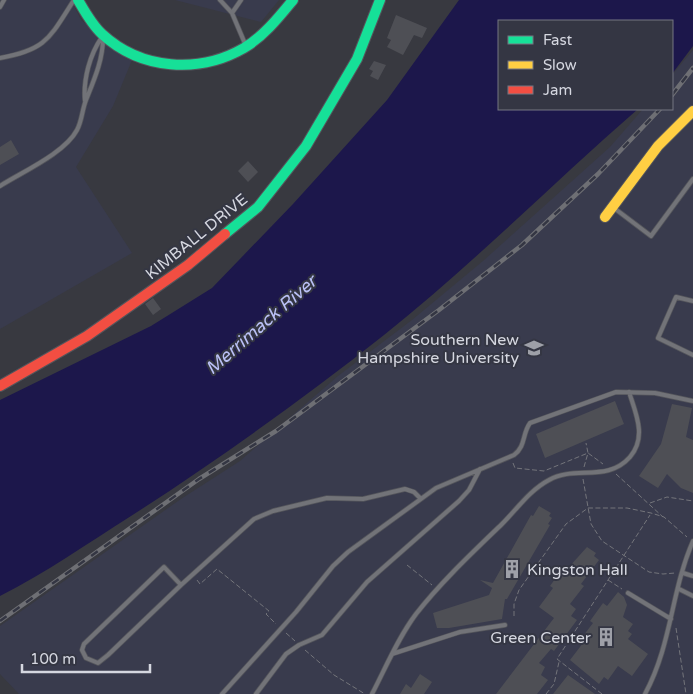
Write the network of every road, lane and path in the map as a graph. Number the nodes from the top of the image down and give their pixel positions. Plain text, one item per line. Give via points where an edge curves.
1 (4, 0) edge
2 (74, 0) edge
3 (78, 0) edge
4 (220, 0) edge
5 (241, 0) edge
6 (294, 0) edge
7 (380, 0) edge
8 (0, 7) edge
9 (232, 14) junction
10 (103, 36) junction
11 (246, 47) junction
12 (0, 58) edge
13 (85, 101) junction
14 (693, 111) edge
15 (693, 179) edge
16 (0, 186) edge
17 (612, 207) junction
18 (605, 216) dead end
19 (693, 301) edge
20 (693, 355) edge
21 (0, 386) edge
22 (629, 392) junction
23 (693, 401) edge
24 (586, 444) dead end
25 (588, 453) junction
26 (511, 457) junction
27 (480, 468) junction
28 (612, 470) junction
29 (583, 474) junction
30 (420, 498) junction
31 (693, 501) edge
32 (649, 503) junction
33 (588, 508) junction
34 (651, 513) junction
35 (664, 517) junction
36 (693, 542) edge
37 (624, 556) junction
38 (407, 565) dead end
39 (683, 573) junction
40 (693, 576) edge
41 (196, 579) dead end
42 (608, 580) junction
43 (180, 585) junction
44 (437, 589) junction
45 (678, 589) junction
46 (628, 593) joint
47 (693, 596) edge
48 (514, 616) dead end
49 (671, 619) junction
50 (274, 622) dead end
51 (505, 625) dead end
52 (676, 628) dead end
53 (286, 633) dead end
54 (299, 645) junction
55 (392, 654) junction
56 (559, 661) junction
57 (222, 694) edge
58 (256, 694) edge
59 (365, 694) edge
60 (372, 694) edge
61 (546, 694) edge
62 (602, 694) edge
63 (645, 694) edge
64 (686, 694) edge

1 - 8 lane
2 - 12 lane via 48,40 27,52
3 - 10 street
4 - 9 lane
5 - 9 lane
6 - 11 street
7 - 21 street, KIMBALL DRIVE via 357,59 306,146 258,207 188,266 95,330
9 - 11 lane
10 - 11 street via 137,57 167,65 204,64
10 - 13 lane via 103,51
10 - 13 lane via 95,48 90,66 84,90
13 - 16 lane via 79,128 68,143
14 - 17 street via 668,135
15 - 17 lane via 651,236
17 - 18 street
19 - 20 lane via 676,297 658,338
22 - 23 lane via 655,393
22 - 26 lane via 605,394 530,423 523,448
22 - 28 lane via 639,423 638,440 630,456
24 - 25 path
25 - 26 path via 544,470 515,468
25 - 28 path
25 - 29 path
26 - 27 lane
27 - 30 lane
27 - 54 lane via 460,501 367,582 322,635
28 - 29 lane
28 - 32 path
29 - 33 path
29 - 44 lane via 563,475 541,484
30 - 43 lane via 405,489 363,499 327,498 263,514 247,523
30 - 57 lane via 340,559
31 - 32 path via 667,497
32 - 35 path
33 - 34 path via 627,508
33 - 37 path via 596,534
33 - 48 path via 566,524 524,584 514,604
34 - 35 path
34 - 37 path
35 - 36 path
36 - 39 lane
37 - 39 path via 656,574
37 - 42 path
38 - 44 path
39 - 40 lane
39 - 45 lane
41 - 50 path via 200,584 217,570 270,611 266,614
42 - 46 path
42 - 56 path via 557,659
43 - 43 lane via 101,660 94,663 82,653 84,644 164,567
44 - 55 lane via 415,616
45 - 47 lane
45 - 49 lane
46 - 49 lane
49 - 63 lane via 665,647
51 - 55 lane via 460,632
52 - 64 path
53 - 54 path
54 - 58 lane via 286,654
54 - 59 path via 334,675
55 - 60 lane
56 - 61 path via 554,684
56 - 62 path

